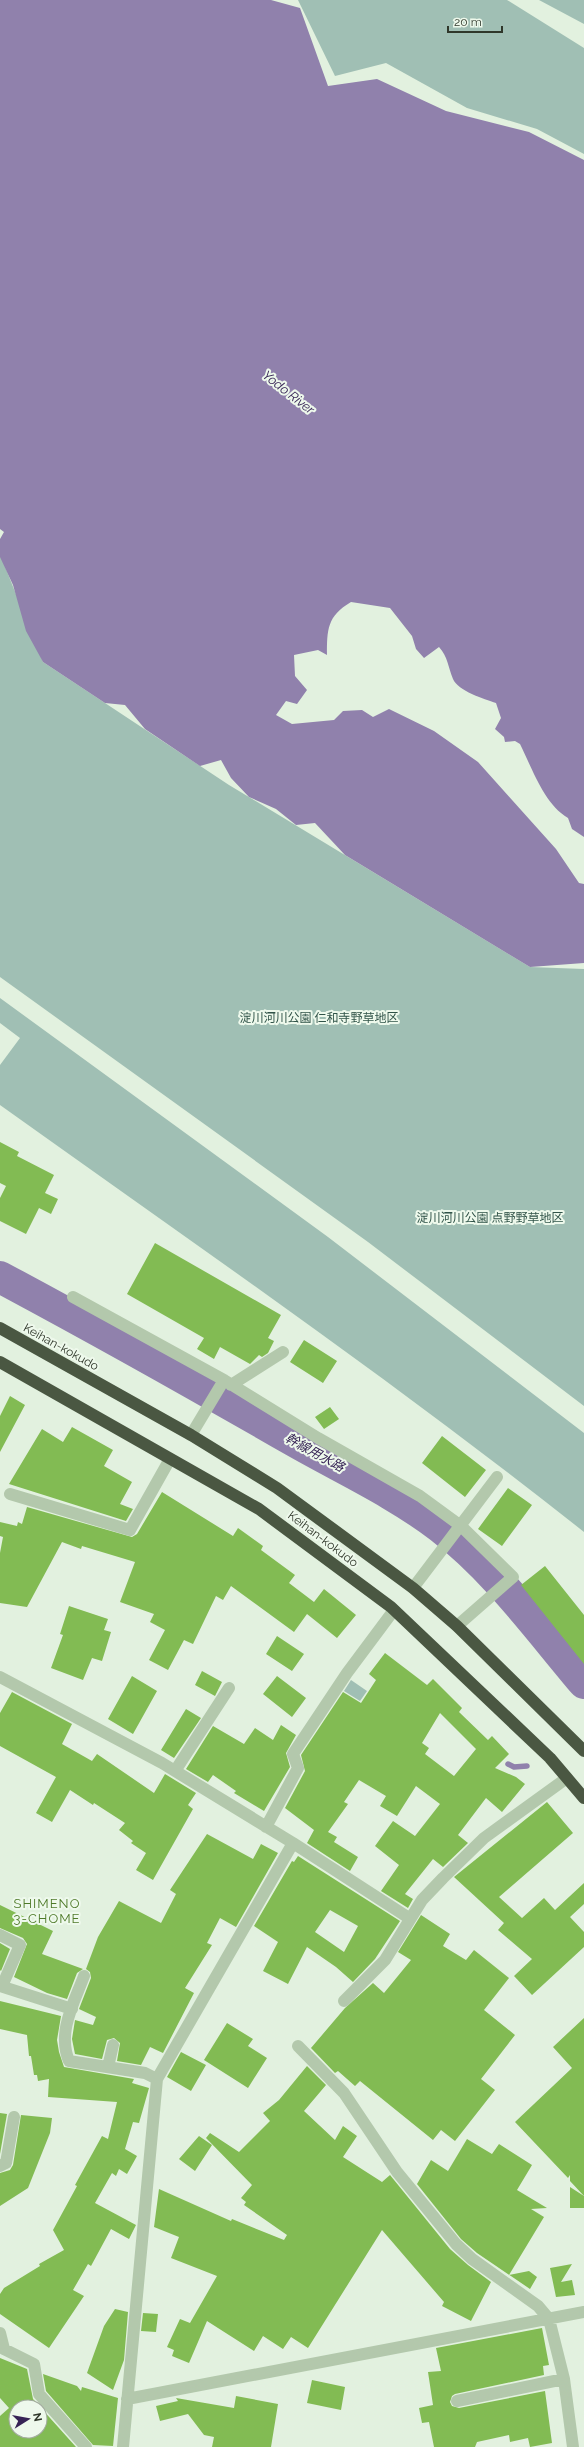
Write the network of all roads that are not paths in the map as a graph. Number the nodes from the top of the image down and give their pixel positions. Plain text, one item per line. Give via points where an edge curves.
1 (73, 1297) dead end
2 (0, 1328) edge
3 (283, 1352) dead end
4 (0, 1362) edge
5 (228, 1382) junction
6 (191, 1435) junction
7 (170, 1459) junction
8 (497, 1476) dead end
9 (10, 1494) dead end
10 (461, 1526) junction
11 (413, 1588) junction
12 (394, 1610) junction
13 (457, 1626) junction
14 (1, 1681) edge
15 (229, 1688) dead end
16 (582, 1745) edge
17 (175, 1771) junction
18 (567, 1778) junction
19 (584, 1798) edge
20 (266, 1827) junction
21 (293, 1844) junction
22 (410, 1918) junction
23 (0, 1935) edge
24 (84, 1976) dead end
25 (1, 1986) edge
26 (344, 2001) dead end
27 (72, 2009) junction
28 (113, 2044) dead end
29 (298, 2046) dead end
30 (108, 2067) junction
31 (157, 2079) junction
32 (14, 2117) dead end
33 (0, 2166) edge
34 (584, 2312) edge
35 (549, 2319) junction
36 (0, 2333) edge
37 (2, 2348) edge
38 (564, 2379) junction
39 (127, 2399) junction
40 (456, 2401) dead end
41 (86, 2447) edge
42 (123, 2447) edge
43 (573, 2447) edge

1 - 5 street
2 - 6 highway, Keihan-kokudo
3 - 5 street
4 - 7 highway, Keihan-kokudo
5 - 6 street
5 - 10 street via 318,1438 420,1496
6 - 11 highway, Keihan-kokudo via 277,1488
7 - 9 street via 130,1530
7 - 12 highway, Keihan-kokudo via 259,1509
8 - 10 street
10 - 11 street
10 - 13 street via 513,1577
11 - 13 highway, Keihan-kokudo
12 - 18 highway, Keihan-kokudo via 550,1758
12 - 20 street via 347,1673 293,1754 298,1768
13 - 16 highway, Keihan-kokudo
14 - 17 street
15 - 17 street
17 - 20 street
18 - 19 highway, Keihan-kokudo
18 - 22 street via 484,1838 422,1900
20 - 21 street
21 - 22 street
21 - 31 street
22 - 26 street via 385,1960
23 - 25 street via 20,1945
24 - 27 street
25 - 27 street
27 - 30 street via 65,2029 64,2050 69,2061
28 - 30 street
29 - 35 street via 344,2093 397,2172 456,2244 472,2259 538,2306
30 - 31 street via 145,2073
31 - 39 street
32 - 33 street via 6,2163
34 - 35 street
35 - 38 street
35 - 39 street
36 - 37 street
37 - 41 street via 34,2364 39,2394
38 - 40 street
38 - 43 street
39 - 42 street

